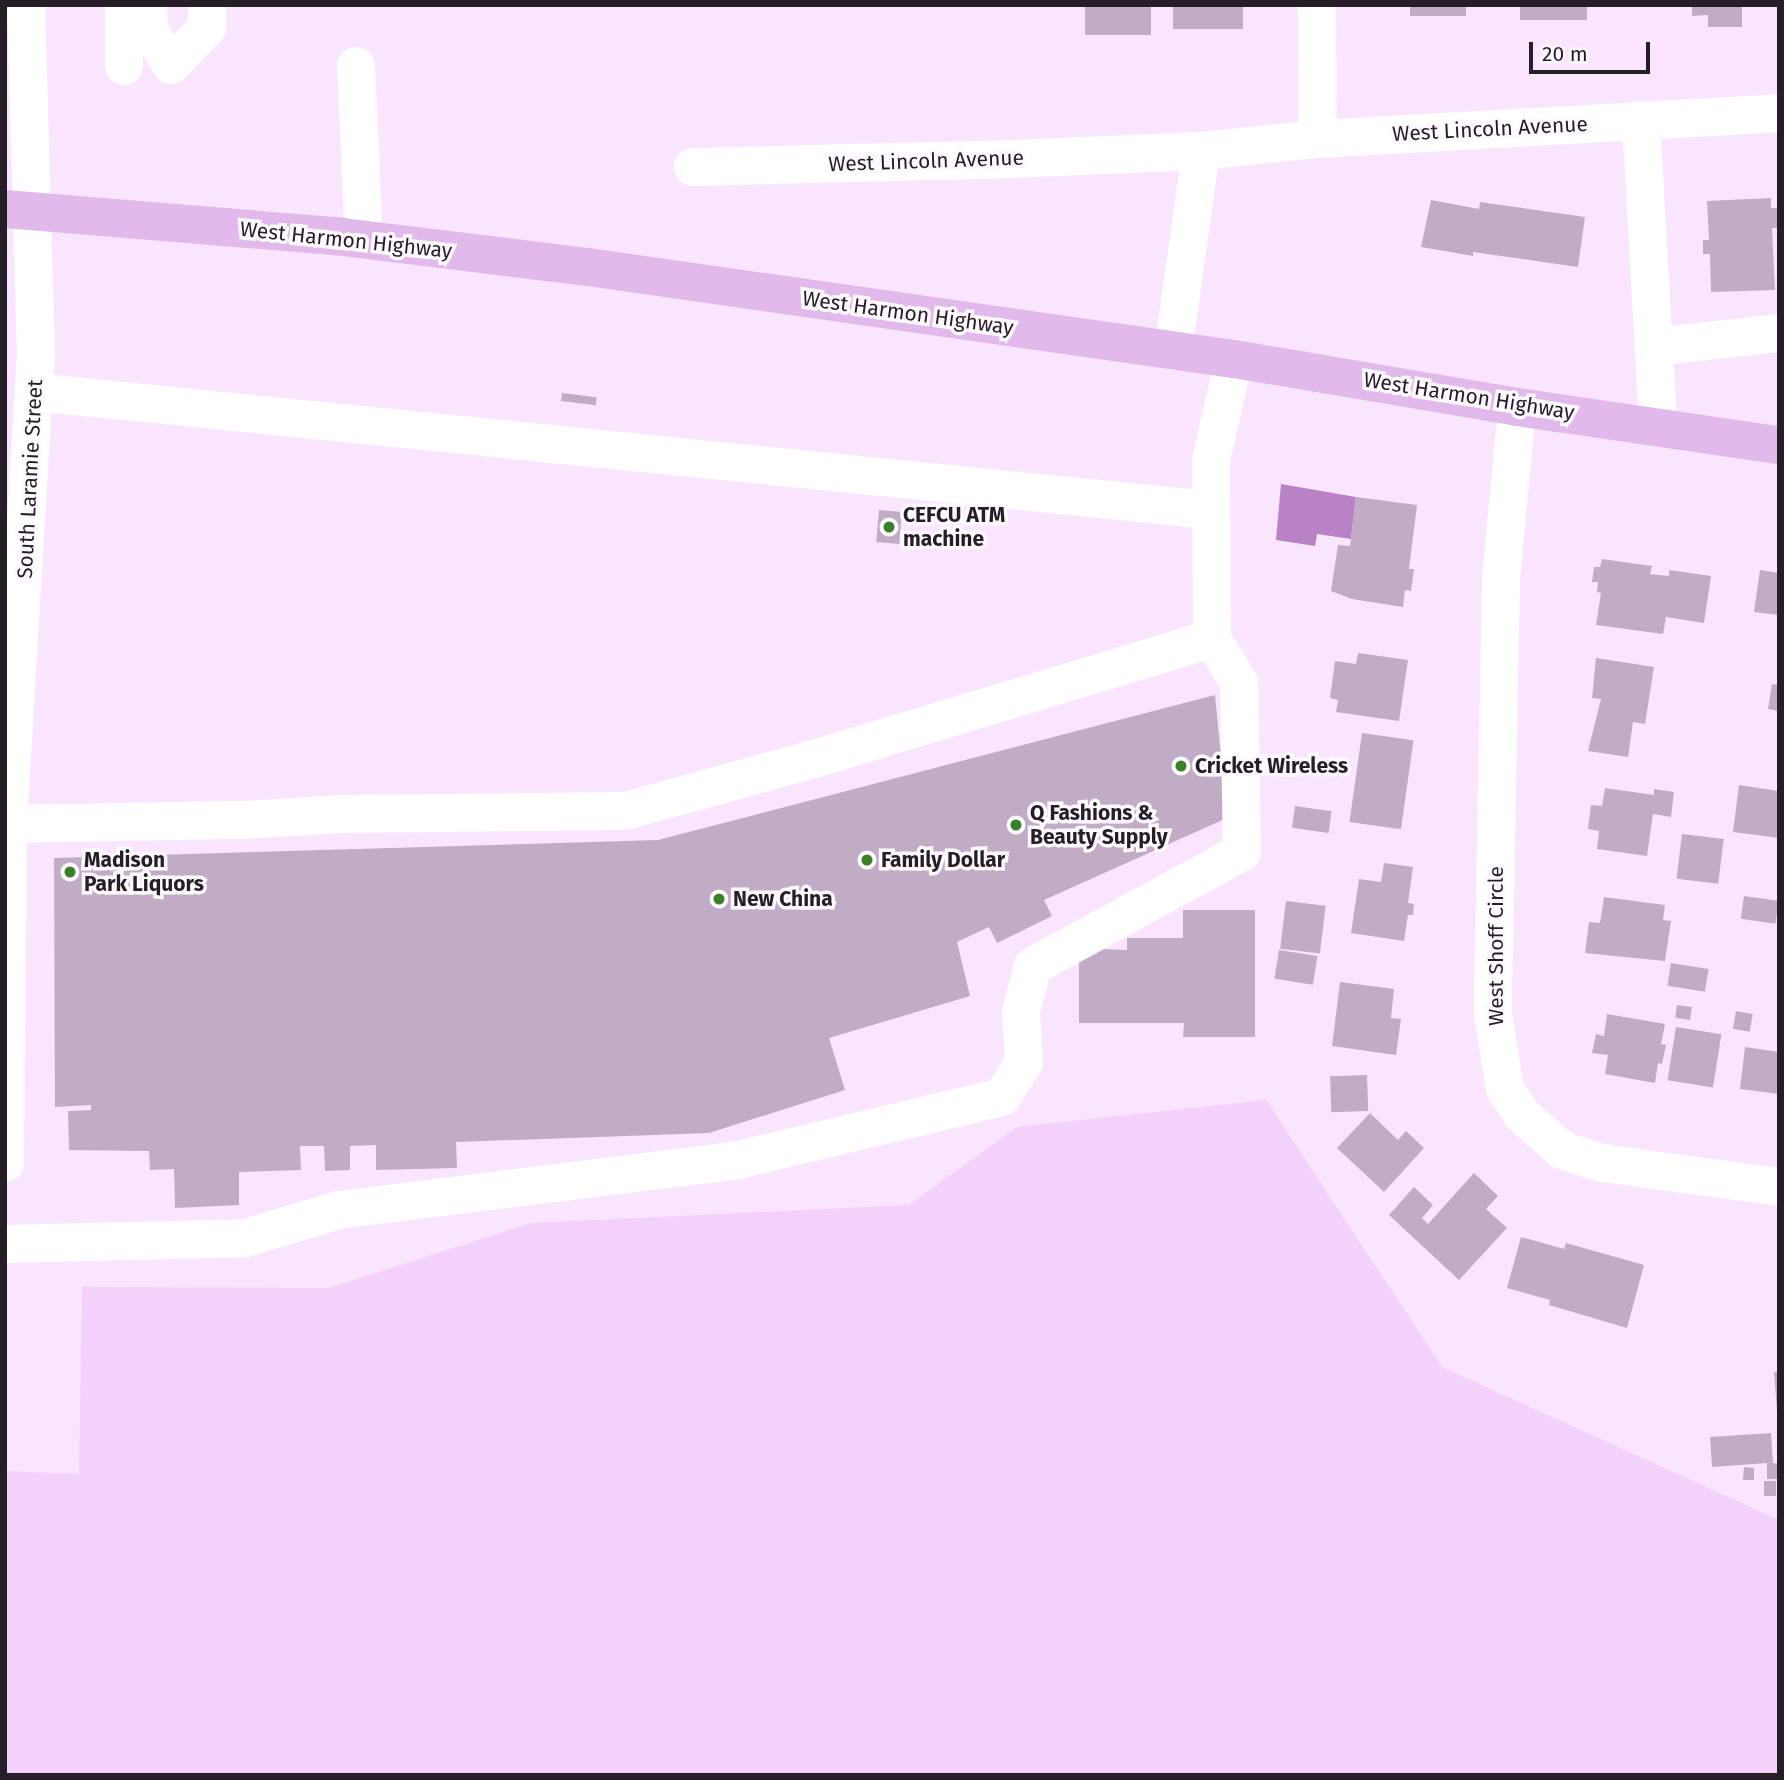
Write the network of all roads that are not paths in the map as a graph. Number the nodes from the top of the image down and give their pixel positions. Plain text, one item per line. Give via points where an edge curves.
1 (26, 5) edge
2 (124, 5) edge
3 (148, 5) edge
4 (169, 5) edge
5 (189, 5) edge
6 (207, 5) edge
7 (1317, 5) edge
8 (170, 65) junction
9 (124, 66) dead end
10 (356, 66) dead end
11 (1779, 113) edge
12 (1641, 120) junction
13 (1318, 139) junction
14 (1201, 151) junction
15 (693, 167) dead end
16 (20, 210) edge
17 (364, 240) junction
18 (1779, 333) edge
19 (1653, 348) junction
20 (1173, 351) junction
21 (1234, 359) junction
22 (34, 392) junction
23 (1517, 407) junction
24 (1658, 426) junction
25 (1779, 445) edge
26 (1210, 510) junction
27 (1212, 639) junction
28 (8, 824) junction
29 (7, 864) edge
30 (5, 1163) edge
31 (1779, 1187) edge
32 (5, 1244) edge

1 - 16 street, South Laramie Street
2 - 9 street
3 - 8 street via 149,29
4 - 8 street
5 - 8 street via 189,30
6 - 8 street via 208,28
7 - 13 street
10 - 17 street
11 - 12 street, West Lincoln Avenue
12 - 13 street, West Lincoln Avenue
12 - 19 street
13 - 14 street, West Lincoln Avenue
14 - 15 street, West Lincoln Avenue
14 - 20 street
16 - 17 main road, West Harmon Highway
16 - 22 street, South Laramie Street via 36,358
17 - 20 main road, West Harmon Highway via 588,267
18 - 19 street
19 - 24 street
20 - 21 main road, West Harmon Highway
21 - 23 main road, West Harmon Highway
21 - 26 street via 1211,461
22 - 26 street
22 - 28 street, South Laramie Street
23 - 24 main road, West Harmon Highway
23 - 31 street, West Shoff Circle via 1501,581 1493,1015 1505,1089 1523,1116 1562,1150 1602,1163
24 - 25 main road, West Harmon Highway
26 - 27 street
27 - 28 street via 625,811
27 - 32 street via 1239,682 1242,852 1033,966 1021,1012 1024,1062 1002,1097 738,1160 339,1210 245,1238
28 - 29 street, South Laramie Street
29 - 30 street, South Laramie Street

